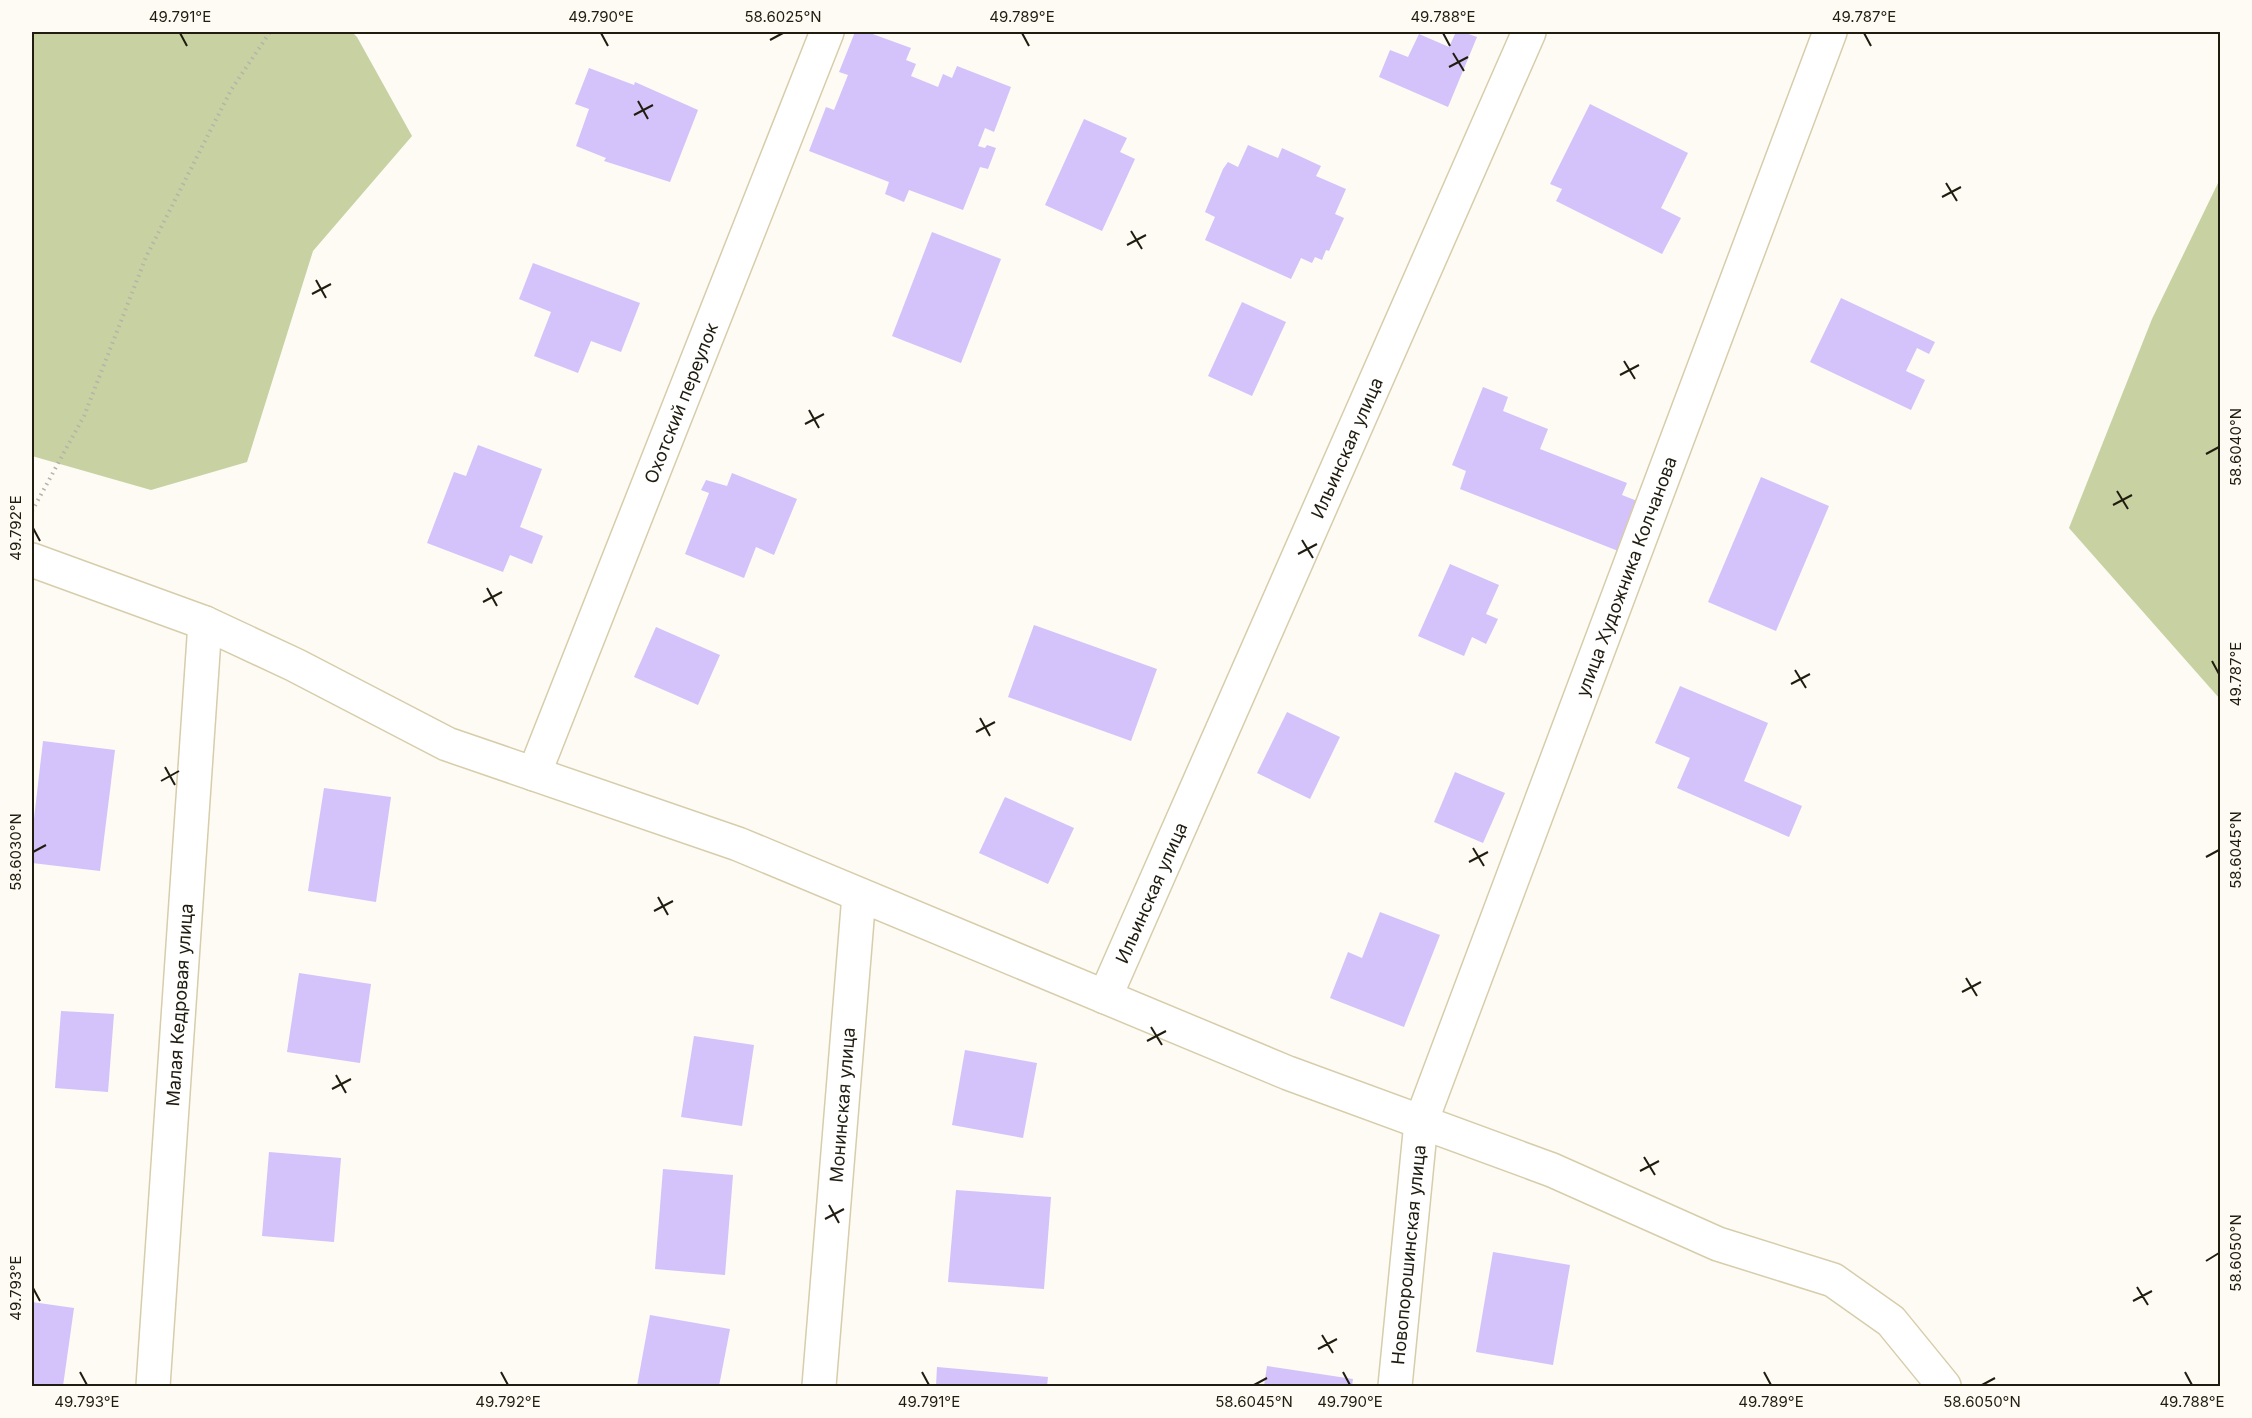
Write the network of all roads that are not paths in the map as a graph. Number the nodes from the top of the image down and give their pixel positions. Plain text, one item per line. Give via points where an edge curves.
1 (827, 32) edge
2 (1529, 32) edge
3 (1830, 32) edge
4 (32, 560) edge
5 (205, 623) junction
6 (534, 774) junction
7 (859, 895) junction
8 (1105, 997) junction
9 (1421, 1122) junction
10 (153, 1386) edge
11 (819, 1386) edge
12 (1395, 1386) edge
13 (1944, 1386) edge

1 - 6 street, Охотский переулок
2 - 8 street, Ильинская улица
3 - 9 street, улица Художника Колчанова
4 - 5 street
5 - 6 street via 447,744
5 - 10 street, Малая Кедровая улица
6 - 7 street via 738,844
7 - 8 street
7 - 11 street, Монинская улица
8 - 9 street via 1288,1073
9 - 12 street, Новопорошинская улица
9 - 13 street via 1552,1170 1718,1244 1833,1280 1891,1322

